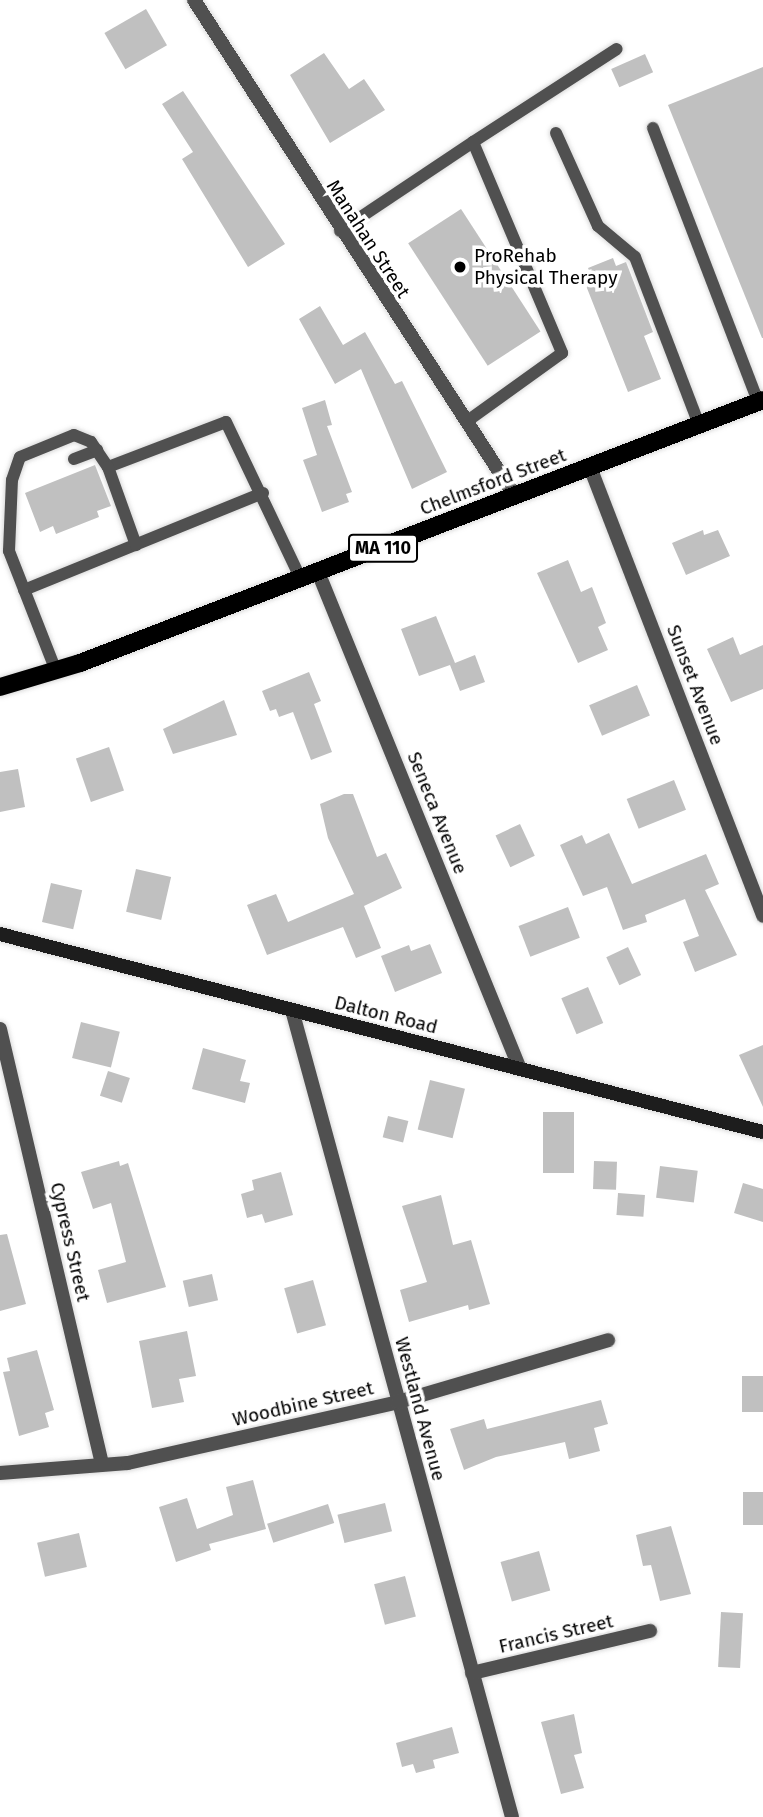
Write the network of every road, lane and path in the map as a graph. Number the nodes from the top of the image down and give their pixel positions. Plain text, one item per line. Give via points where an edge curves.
1 (194, 0) edge
2 (617, 50) dead end
3 (653, 128) dead end
4 (556, 133) dead end
5 (473, 142) junction
6 (340, 230) junction
7 (761, 401) edge
8 (466, 422) junction
9 (699, 425) junction
10 (97, 450) junction
11 (74, 458) dead end
12 (108, 467) junction
13 (590, 467) junction
14 (27, 474) dead end
15 (12, 480) junction
16 (263, 493) junction
17 (515, 496) junction
18 (136, 545) junction
19 (310, 576) junction
20 (24, 590) junction
21 (56, 670) junction
22 (0, 687) edge
23 (763, 916) edge
24 (0, 934) edge
25 (292, 1010) junction
26 (0, 1029) edge
27 (520, 1069) junction
28 (763, 1132) edge
29 (608, 1340) dead end
30 (398, 1402) junction
31 (102, 1464) junction
32 (0, 1474) edge
33 (650, 1631) dead end
34 (471, 1674) junction
35 (512, 1817) edge

1 - 6 street, Manahan Street
2 - 5 lane
3 - 7 lane
4 - 9 lane via 598,226 635,257
5 - 6 lane
5 - 8 lane via 562,353
6 - 8 street, Manahan Street
7 - 9 main road, Chelmsford Street / MA 110
8 - 17 street, Manahan Street
9 - 13 main road, Chelmsford Street / MA 110
10 - 11 lane
10 - 12 lane
10 - 15 lane via 74,435 20,457
12 - 16 lane via 226,422
12 - 18 lane
13 - 17 main road, Chelmsford Street / MA 110
13 - 23 street, Sunset Avenue
14 - 15 lane
15 - 20 lane via 9,551
16 - 18 lane
16 - 19 lane
17 - 19 main road, Chelmsford Street / MA 110
18 - 20 lane
19 - 21 main road, Chelmsford Street / MA 110
19 - 27 street, Seneca Avenue
20 - 21 lane
21 - 22 main road, Chelmsford Street / MA 110
24 - 25 street, Dalton Road
25 - 27 street, Dalton Road
25 - 30 street, Westland Avenue
26 - 31 street, Cypress Street
27 - 28 street, Dalton Road
29 - 30 street, Woodbine Street
30 - 31 street, Woodbine Street via 128,1463
30 - 34 street, Westland Avenue
31 - 32 street, Woodbine Street
33 - 34 street, Francis Street
34 - 35 street, Westland Avenue

